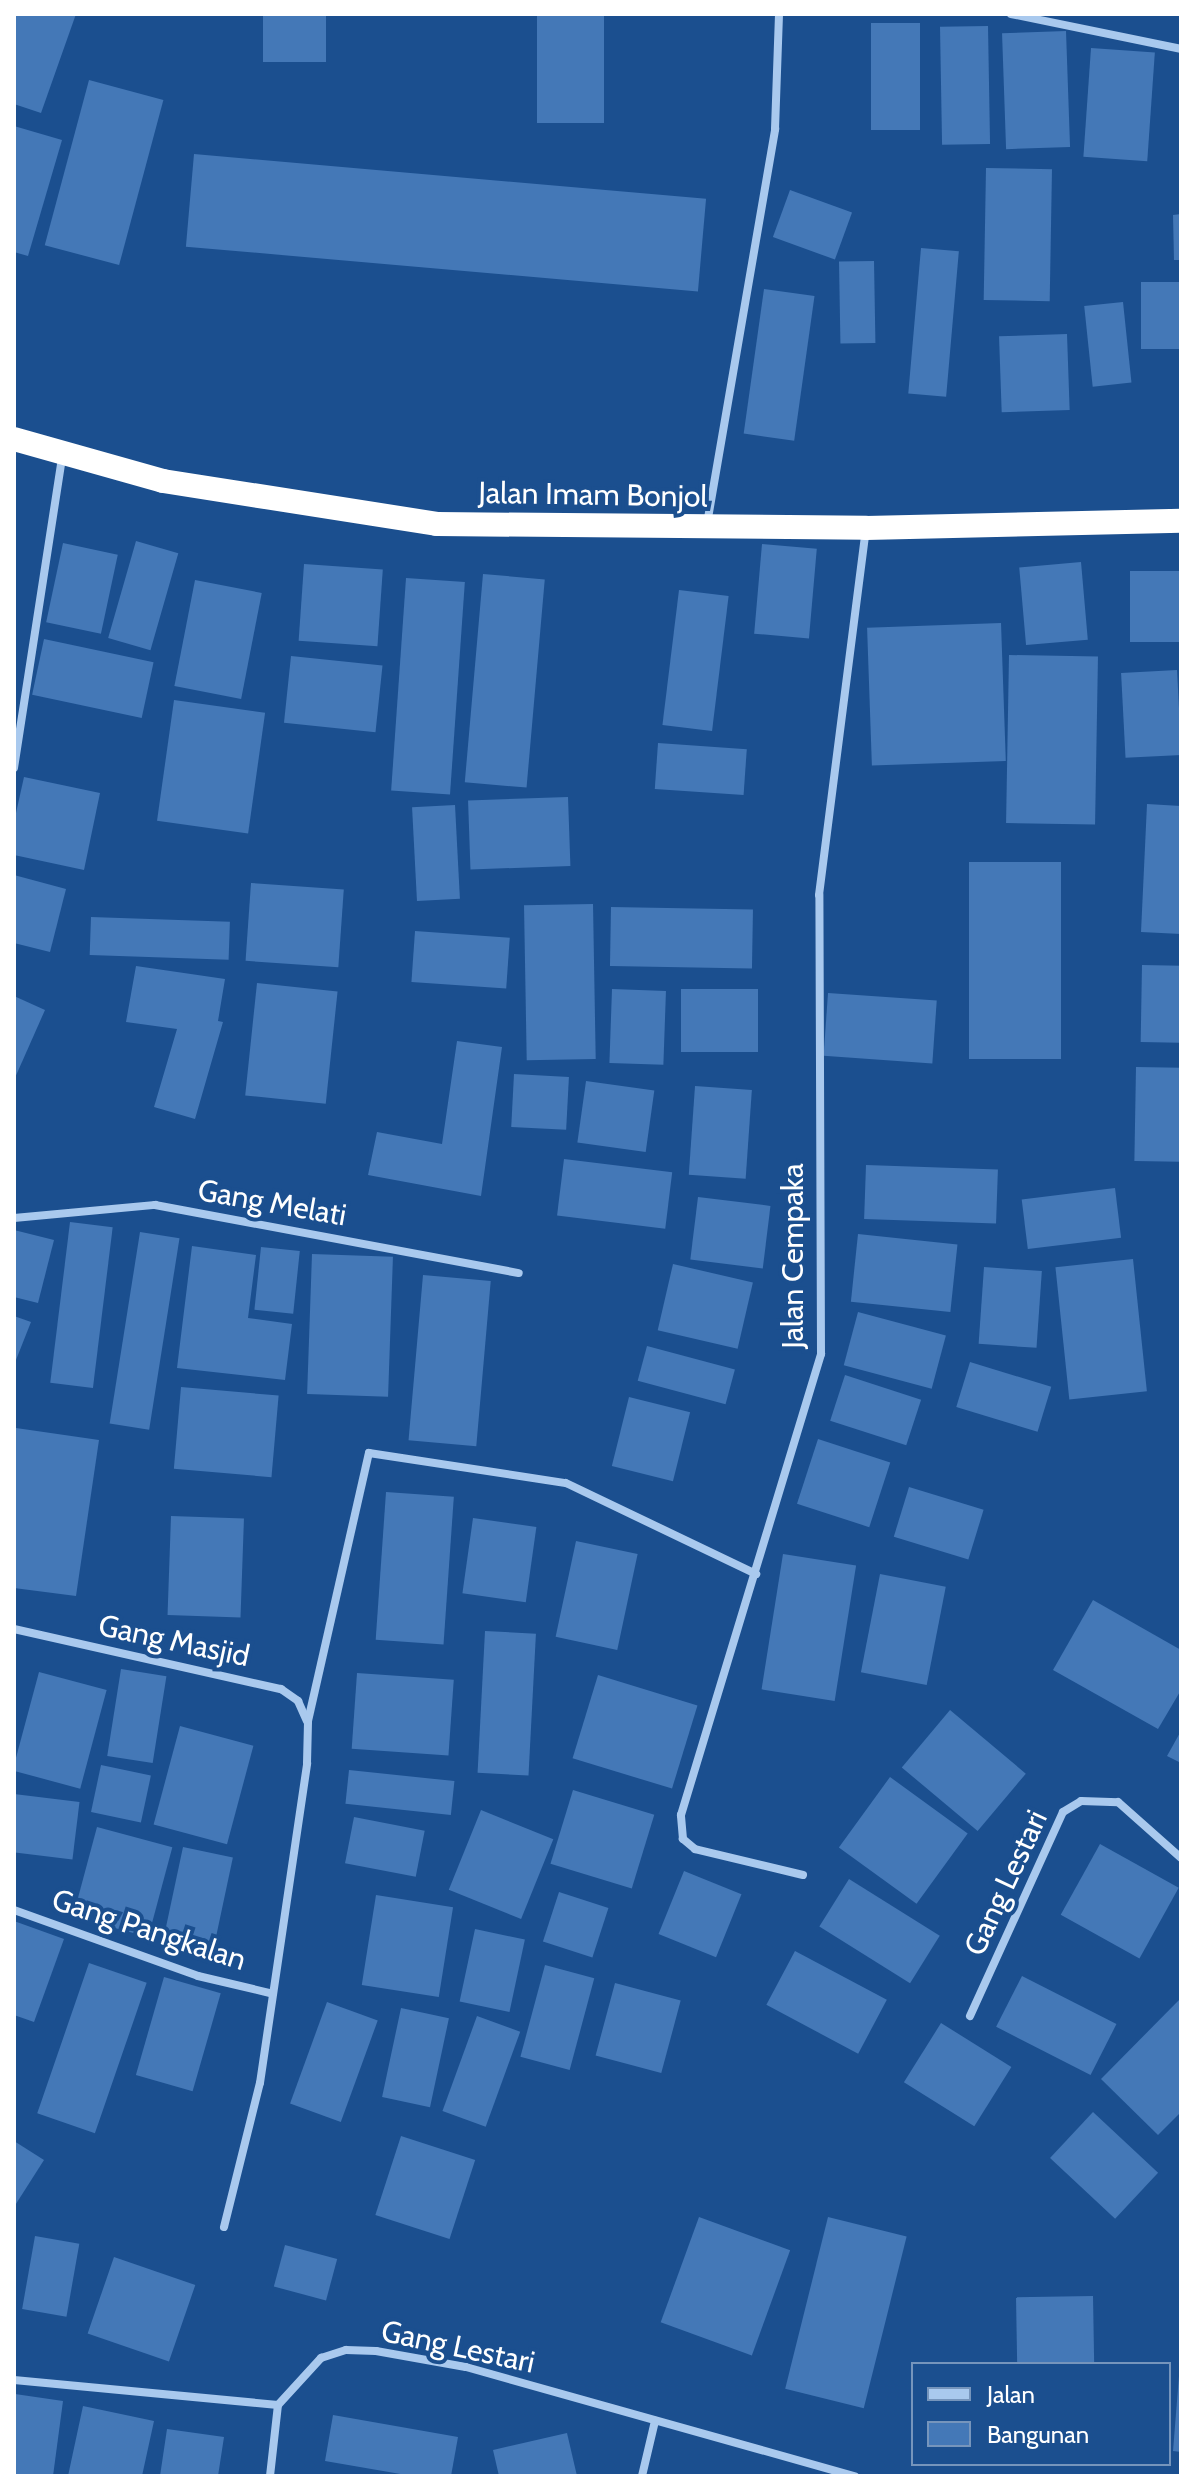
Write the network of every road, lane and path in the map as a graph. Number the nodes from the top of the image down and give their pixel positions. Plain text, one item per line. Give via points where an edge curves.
1 (779, 14) edge
2 (1011, 14) edge
3 (1181, 49) edge
4 (14, 439) edge
5 (63, 453) junction
6 (1181, 521) edge
7 (866, 528) junction
8 (706, 529) junction
9 (14, 768) edge
10 (14, 1218) edge
11 (519, 1273) dead end
12 (756, 1574) junction
13 (14, 1629) edge
14 (308, 1721) junction
15 (1181, 1858) edge
16 (803, 1875) dead end
17 (14, 1910) edge
18 (270, 1993) junction
19 (970, 2016) dead end
20 (224, 2227) dead end
21 (14, 2380) edge
22 (278, 2405) junction
23 (655, 2421) junction
24 (270, 2476) edge
25 (642, 2476) edge
26 (855, 2476) edge

1 - 8 street via 775,129
2 - 3 street
4 - 5 highway, Jalan Imam Bonjol
5 - 8 highway, Jalan Imam Bonjol via 163,481 437,524
5 - 9 street
6 - 7 highway, Jalan Imam Bonjol
7 - 8 highway, Jalan Imam Bonjol
7 - 12 street, Jalan Cempaka via 819,895 821,1354
10 - 11 street, Gang Melati via 155,1205
12 - 14 street via 566,1483 369,1453
12 - 16 street, Jalan Cempaka via 681,1815 681,1831 695,1849
13 - 14 street, Gang Masjid via 281,1689 298,1701
14 - 18 street via 307,1763
15 - 19 street, Gang Lestari via 1118,1802 1081,1801 1063,1812
17 - 18 street, Gang Pangkalan via 198,1976
18 - 20 street via 260,2083
21 - 22 street
22 - 23 street, Gang Lestari via 321,2358 346,2350 376,2351 466,2367
22 - 24 street
23 - 25 street
23 - 26 street, Gang Lestari

